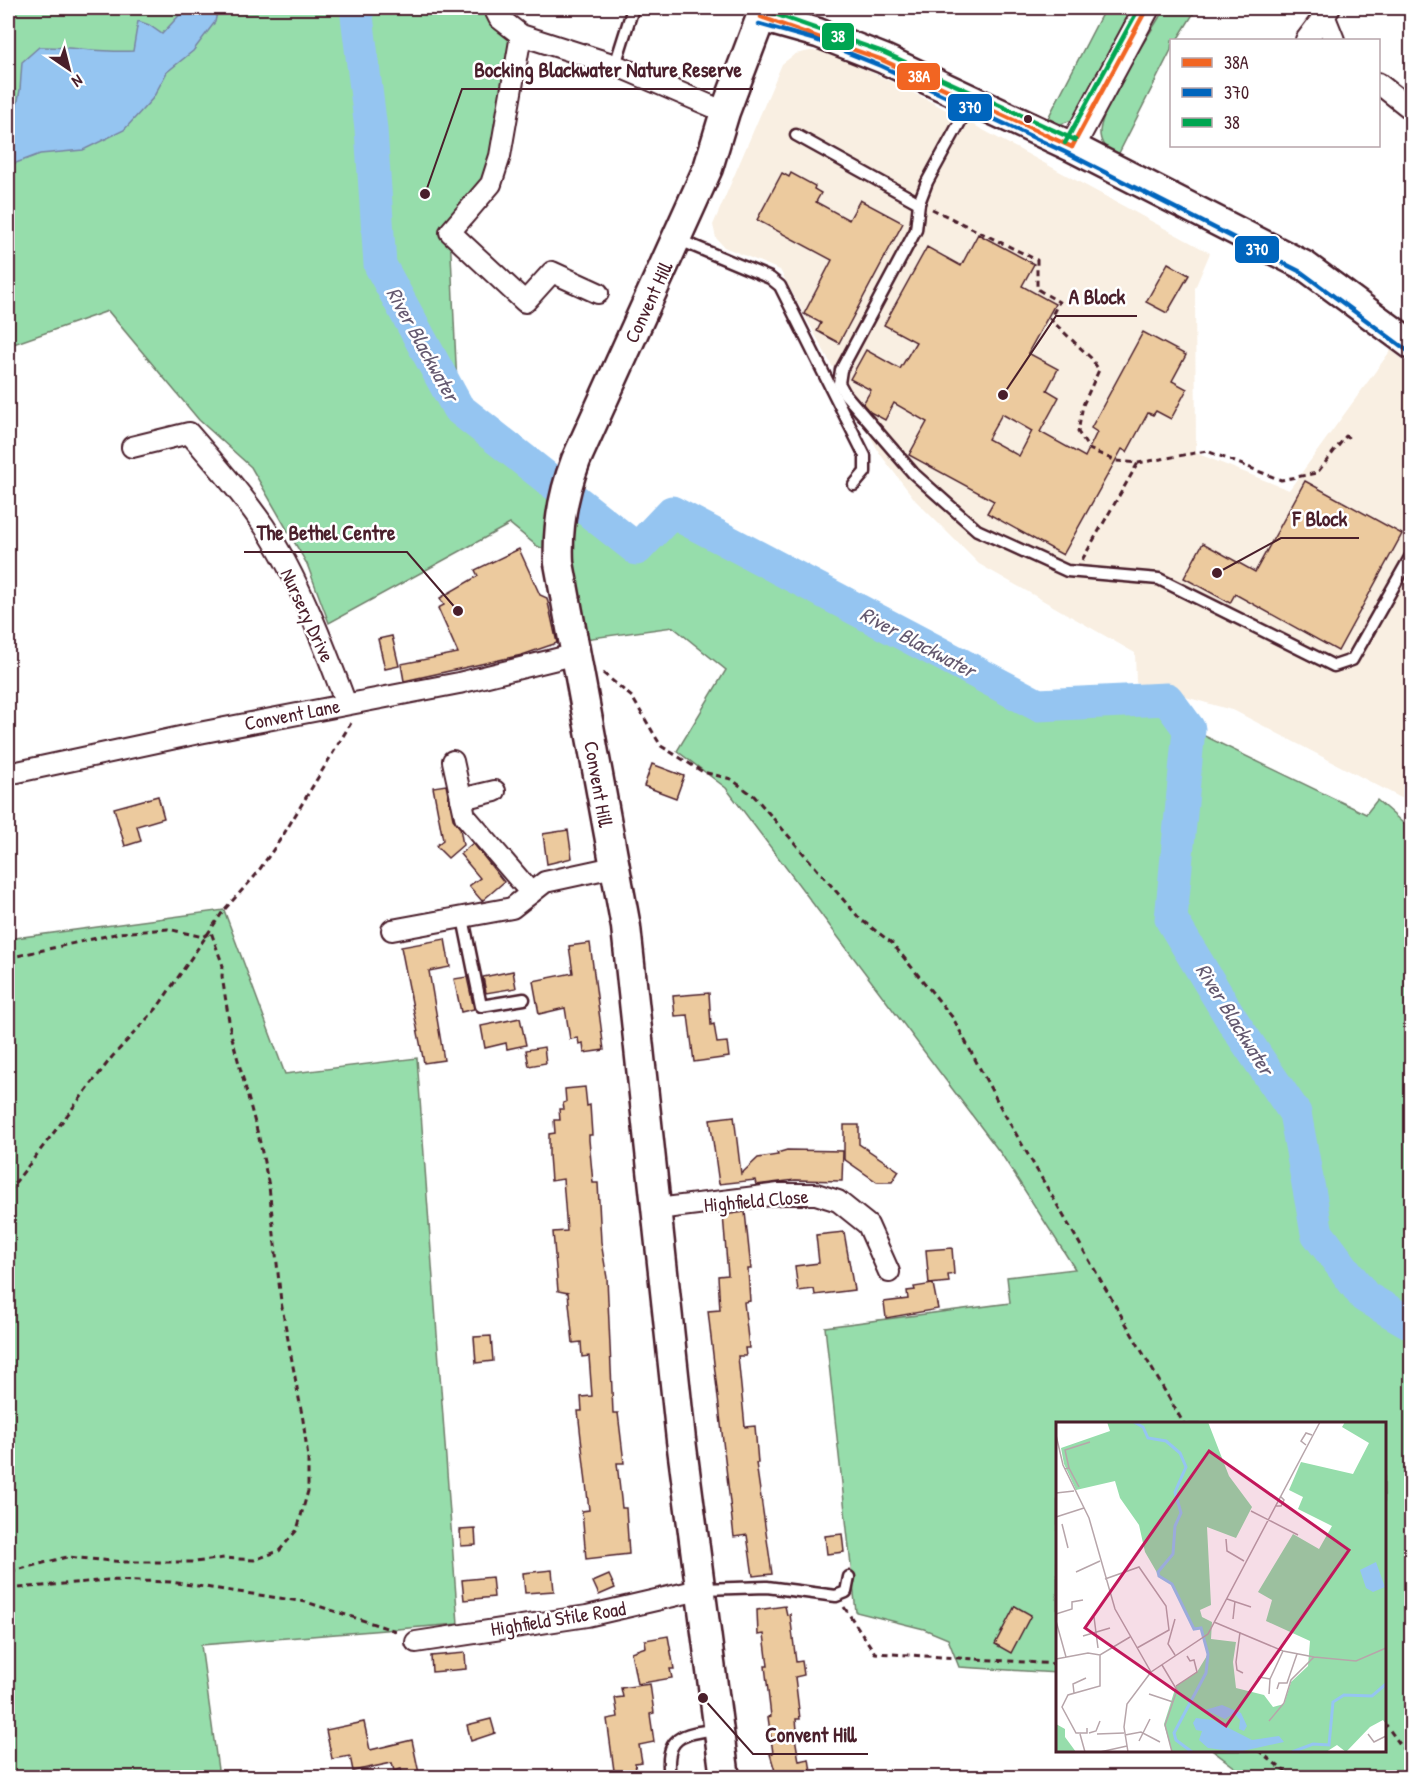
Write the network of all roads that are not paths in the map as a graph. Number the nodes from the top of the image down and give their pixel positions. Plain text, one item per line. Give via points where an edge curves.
1 (494, 8) edge
2 (633, 8) edge
3 (1147, 8) edge
4 (1324, 10) edge
5 (762, 12) edge
6 (521, 35) junction
7 (1307, 39) edge
8 (1335, 39) edge
9 (615, 65) junction
10 (1380, 85) edge
11 (971, 101) junction
12 (1411, 110) edge
13 (725, 112) junction
14 (796, 135) dead end
15 (1072, 147) junction
16 (919, 203) junction
17 (677, 239) junction
18 (598, 293) dead end
19 (1412, 345) edge
20 (132, 447) dead end
21 (854, 484) dead end
22 (1412, 554) edge
23 (577, 654) junction
24 (346, 704) junction
25 (453, 761) dead end
26 (8, 774) edge
27 (495, 791) dead end
28 (461, 799) junction
29 (614, 867) junction
30 (531, 893) junction
31 (463, 918) junction
32 (392, 930) dead end
33 (524, 999) dead end
34 (657, 1209) junction
35 (889, 1272) dead end
36 (849, 1577) dead end
37 (699, 1590) junction
38 (416, 1642) road end
39 (718, 1729) junction
40 (670, 1778) edge
41 (725, 1778) edge

1 - 6 street
2 - 9 lane
3 - 15 street
4 - 7 street
4 - 8 street
5 - 11 main road via 884,59
5 - 13 main road, Convent Hill
6 - 9 street
6 - 18 street via 500,156 491,184 450,232 525,302 552,272
9 - 13 street
10 - 12 street
11 - 15 main road
11 - 16 lane
13 - 17 main road, Convent Hill via 708,168
14 - 16 lane
15 - 19 main road via 1305,266
16 - 22 lane via 916,230 841,370 838,383 913,473 977,530 1067,571 1159,579 1334,666 1352,660
17 - 21 lane via 770,278 780,286 865,456 865,472
17 - 23 main road, Convent Hill via 576,460 561,506 559,563
20 - 24 street, Nursery Drive via 189,433 234,485 265,528 294,582 324,644
23 - 24 street, Convent Lane via 459,683
23 - 29 main road, Convent Hill
24 - 26 street, Convent Lane
25 - 28 street
27 - 28 street
28 - 30 street via 465,816
29 - 30 street via 545,882
29 - 34 main road, Convent Hill via 626,927
30 - 31 street via 512,908
31 - 32 street
31 - 33 lane via 481,1006
34 - 35 street, Highfield Close via 779,1194 816,1194 838,1201 868,1225
34 - 37 main road, Convent Hill
36 - 37 lane via 846,1592 836,1596 766,1587
37 - 38 street, Highfield Stile Road via 587,1616
37 - 39 main road, Convent Hill
39 - 40 lane via 679,1739 667,1755
39 - 41 main road, Convent Hill

